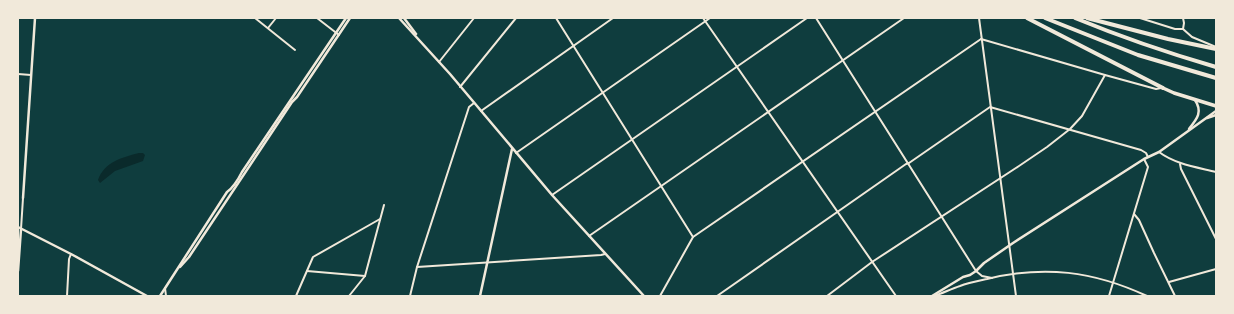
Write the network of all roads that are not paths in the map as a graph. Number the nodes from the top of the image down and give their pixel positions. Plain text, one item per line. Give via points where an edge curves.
1 (35, 18) edge
2 (255, 18) edge
3 (276, 18) edge
4 (317, 18) edge
5 (346, 18) edge
6 (350, 18) edge
7 (399, 18) edge
8 (404, 18) edge
9 (474, 18) edge
10 (516, 18) edge
11 (556, 18) edge
12 (613, 18) edge
13 (703, 18) edge
14 (710, 18) edge
15 (807, 18) edge
16 (816, 18) edge
17 (904, 18) edge
18 (979, 18) edge
19 (1027, 18) edge
20 (1045, 18) edge
21 (1076, 18) edge
22 (1086, 18) edge
23 (1140, 18) edge
24 (1183, 18) edge
25 (705, 21) junction
26 (268, 29) junction
27 (1183, 29) junction
28 (337, 34) junction
29 (981, 39) junction
30 (422, 43) junction
31 (573, 46) junction
32 (1216, 48) edge
33 (295, 50) dead end
34 (843, 60) junction
35 (439, 62) junction
36 (737, 67) junction
37 (1216, 67) edge
38 (18, 74) edge
39 (31, 75) junction
40 (1105, 75) junction
41 (1216, 78) edge
42 (460, 87) junction
43 (1163, 88) junction
44 (604, 92) junction
45 (1195, 100) junction
46 (474, 103) junction
47 (990, 106) junction
48 (1216, 106) edge
49 (480, 111) junction
50 (1216, 111) edge
51 (768, 112) junction
52 (875, 112) junction
53 (1216, 115) edge
54 (1207, 118) junction
55 (1070, 129) junction
56 (1187, 132) junction
57 (632, 139) junction
58 (513, 149) junction
59 (1159, 152) junction
60 (516, 153) junction
61 (1148, 157) junction
62 (1144, 159) junction
63 (803, 162) junction
64 (908, 163) junction
65 (1180, 164) junction
66 (1216, 172) edge
67 (1000, 179) junction
68 (661, 187) junction
69 (552, 196) junction
70 (24, 198) joint
71 (384, 205) dead end
72 (837, 212) junction
73 (1134, 214) junction
74 (941, 217) junction
75 (380, 219) junction
76 (19, 228) edge
77 (18, 233) edge
78 (589, 236) junction
79 (693, 237) junction
80 (1216, 239) edge
81 (1009, 246) junction
82 (71, 254) junction
83 (606, 254) junction
84 (872, 262) junction
85 (487, 263) junction
86 (417, 266) junction
87 (1216, 269) edge
88 (18, 271) edge
89 (307, 271) junction
90 (976, 271) junction
91 (1013, 273) junction
92 (365, 276) junction
93 (992, 278) junction
94 (1113, 282) junction
95 (1169, 282) junction
96 (165, 288) junction
97 (67, 296) edge
98 (147, 296) edge
99 (160, 296) edge
100 (166, 296) edge
101 (296, 296) edge
102 (349, 296) edge
103 (410, 296) edge
104 (480, 296) edge
105 (644, 296) edge
106 (660, 296) edge
107 (717, 296) edge
108 (827, 296) edge
109 (896, 296) edge
110 (933, 296) edge
111 (1016, 296) edge
112 (1109, 296) edge
113 (1147, 296) edge
114 (1175, 296) edge

1 - 39 street
2 - 26 street
3 - 26 street
4 - 28 street
5 - 28 street
6 - 28 street
7 - 30 street
8 - 30 street
9 - 35 street
10 - 42 street
11 - 31 street
12 - 31 street
13 - 25 street
14 - 25 street
15 - 36 street
16 - 34 street
17 - 34 street
18 - 29 street
19 - 43 highway
20 - 41 highway via 1138,55
21 - 22 highway
21 - 37 highway via 1170,54
22 - 32 highway via 1168,39
23 - 27 street
24 - 27 street
25 - 36 street
25 - 44 street
26 - 33 street
27 - 32 street via 1192,37
28 - 96 street via 189,257
29 - 40 street
29 - 47 street
29 - 52 street
30 - 35 street
31 - 44 street
31 - 49 street
34 - 51 street
34 - 52 street
35 - 42 street
36 - 51 street
36 - 57 street
38 - 39 street
39 - 70 street
40 - 43 street
40 - 55 street via 1082,116
42 - 46 street
43 - 45 main road
44 - 57 street
44 - 60 street
45 - 48 main road
45 - 56 street via 1199,105 1199,115
46 - 49 street
46 - 86 street via 469,107
47 - 55 street
47 - 64 street
47 - 67 street
49 - 58 street
50 - 54 street
51 - 63 street
51 - 68 street
52 - 63 street
52 - 64 street
53 - 54 street
54 - 56 street
55 - 61 street via 1141,150
55 - 67 street
56 - 59 street
57 - 68 street
57 - 69 street
58 - 60 street
58 - 85 street
59 - 61 street
59 - 65 street via 1165,158
60 - 69 street
61 - 62 street
62 - 73 street via 1148,167
62 - 81 street
63 - 72 street
63 - 79 street
64 - 72 street
64 - 74 street
65 - 66 street
65 - 80 street
67 - 74 street
67 - 81 street
68 - 78 street
68 - 79 street
69 - 78 street
70 - 76 street
71 - 75 street
72 - 84 street
72 - 107 street
73 - 94 street
73 - 95 street
74 - 84 street
74 - 90 street
75 - 89 street via 312,257
75 - 92 street
76 - 77 street
76 - 82 street
76 - 88 street
78 - 83 street
79 - 106 street
81 - 90 street
81 - 91 street
82 - 97 street
82 - 98 street
83 - 85 street
83 - 105 street
84 - 108 street
84 - 109 street
85 - 86 street
85 - 104 street
86 - 103 street
87 - 95 street
89 - 92 street
89 - 101 street
90 - 93 street via 982,276
90 - 110 street
91 - 93 street
91 - 94 street via 1045,271
91 - 111 street
92 - 102 street
93 - 110 street
94 - 112 street
94 - 113 street
95 - 114 street
96 - 99 street
96 - 100 street

